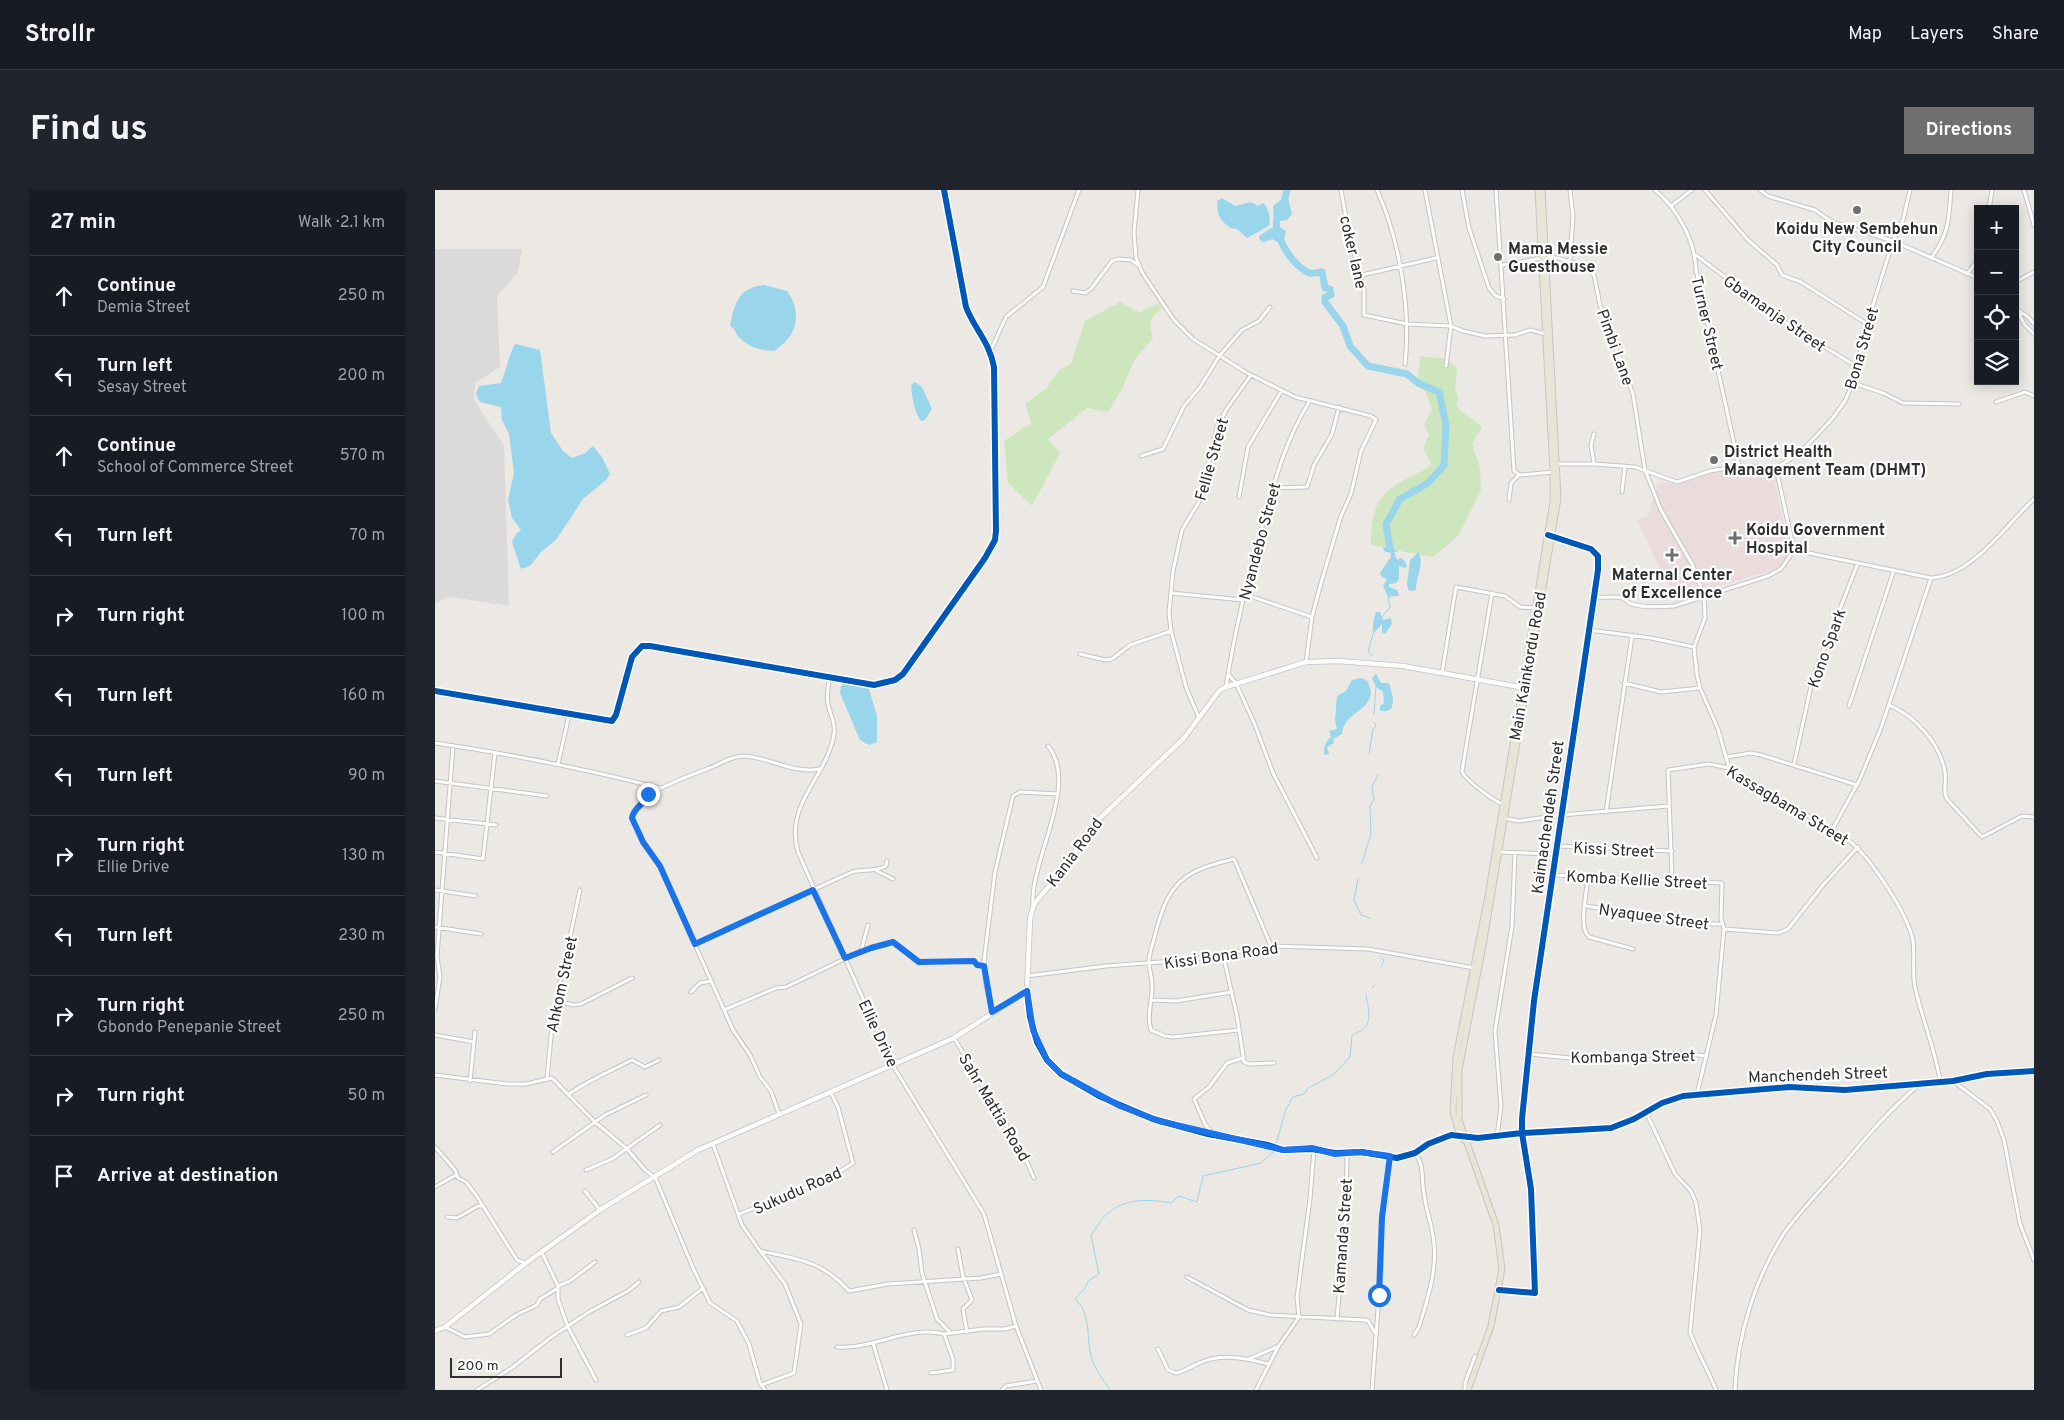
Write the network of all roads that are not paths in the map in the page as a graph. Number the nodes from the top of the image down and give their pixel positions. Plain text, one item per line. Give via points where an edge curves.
1 (944, 190) edge
2 (1079, 190) edge
3 (1137, 190) edge
4 (1341, 190) edge
5 (1377, 190) edge
6 (1425, 190) edge
7 (1462, 190) edge
8 (1496, 190) edge
9 (1538, 190) edge
10 (1542, 190) edge
11 (1570, 190) edge
12 (1655, 190) edge
13 (1691, 190) edge
14 (1705, 190) edge
15 (1760, 190) edge
16 (1910, 190) edge
17 (1951, 190) edge
18 (1992, 190) edge
19 (2024, 190) edge
20 (1990, 205) edge
21 (1671, 206) junction
22 (2034, 225) edge
23 (1893, 241) junction
24 (1696, 254) junction
25 (1545, 257) junction
26 (1437, 258) junction
27 (1931, 258) junction
28 (1569, 260) junction
29 (1503, 264) junction
30 (1399, 265) junction
31 (1974, 265) edge
32 (1139, 266) junction
33 (2034, 272) edge
34 (1967, 274) junction
35 (1362, 275) junction
36 (1974, 277) edge
37 (2019, 280) edge
38 (1073, 291) dead end
39 (1504, 299) junction
40 (1270, 306) dead end
41 (2019, 310) edge
42 (2019, 313) edge
43 (1407, 324) junction
44 (1867, 324) junction
45 (2034, 324) edge
46 (1451, 326) junction
47 (1548, 333) junction
48 (2034, 334) edge
49 (1506, 336) junction
50 (991, 350) junction
51 (1220, 355) junction
52 (1405, 364) dead end
53 (1446, 366) dead end
54 (1857, 367) junction
55 (1550, 368) junction
56 (1251, 375) junction
57 (1853, 383) junction
58 (1282, 390) junction
59 (2034, 396) edge
60 (1309, 402) junction
61 (1996, 402) dead end
62 (1959, 404) dead end
63 (1339, 407) junction
64 (1594, 434) dead end
65 (1141, 456) dead end
66 (1555, 464) junction
67 (1594, 464) junction
68 (1625, 466) junction
69 (1739, 466) junction
70 (1776, 468) junction
71 (1645, 470) junction
72 (1553, 472) junction
73 (1520, 475) junction
74 (1273, 488) junction
75 (1622, 492) dead end
76 (1239, 498) dead end
77 (2034, 498) edge
78 (1509, 500) dead end
79 (1550, 535) junction
80 (1794, 550) junction
81 (1858, 562) junction
82 (1894, 570) junction
83 (1545, 572) junction
84 (1931, 578) junction
85 (1171, 593) junction
86 (1492, 593) junction
87 (1244, 594) junction
88 (1705, 596) junction
89 (1594, 597) junction
90 (1243, 600) junction
91 (1536, 608) junction
92 (1313, 617) junction
93 (1589, 630) junction
94 (1171, 632) junction
95 (1534, 634) junction
96 (1632, 636) junction
97 (1694, 647) junction
98 (1080, 654) dead end
99 (1306, 662) junction
100 (1228, 673) junction
101 (1441, 674) junction
102 (829, 677) junction
103 (1479, 679) junction
104 (1236, 683) junction
105 (1624, 683) junction
106 (1225, 687) junction
107 (1525, 688) junction
108 (1700, 688) junction
109 (435, 691) edge
110 (1889, 705) junction
111 (1849, 706) dead end
112 (569, 715) junction
113 (1200, 720) junction
114 (435, 743) edge
115 (453, 746) junction
116 (1048, 746) dead end
117 (495, 753) junction
118 (1727, 757) junction
119 (558, 764) junction
120 (1794, 764) junction
121 (1512, 766) junction
122 (1729, 768) junction
123 (819, 769) junction
124 (435, 781) edge
125 (449, 783) junction
126 (650, 785) junction
127 (1857, 785) junction
128 (660, 788) junction
129 (491, 789) junction
130 (1058, 794) junction
131 (547, 796) dead end
132 (647, 799) junction
133 (1503, 804) junction
134 (1669, 806) junction
135 (1606, 812) junction
136 (1561, 815) junction
137 (2034, 816) edge
138 (435, 818) edge
139 (1503, 818) junction
140 (447, 820) junction
141 (487, 824) junction
142 (496, 825) dead end
143 (1832, 830) junction
144 (1557, 846) junction
145 (1858, 847) junction
146 (1672, 851) junction
147 (435, 852) edge
148 (1497, 852) junction
149 (444, 854) junction
150 (1515, 854) junction
151 (1556, 854) junction
152 (1317, 858) dead end
153 (887, 861) dead end
154 (877, 871) junction
155 (1553, 875) junction
156 (1588, 877) junction
157 (1672, 879) junction
158 (893, 880) dead end
159 (435, 890) edge
160 (580, 890) dead end
161 (813, 890) junction
162 (441, 891) junction
163 (476, 896) dead end
164 (1586, 906) junction
165 (1033, 908) junction
166 (1722, 924) junction
167 (868, 925) dead end
168 (437, 927) edge
169 (1723, 929) junction
170 (481, 934) dead end
171 (1482, 939) junction
172 (695, 944) junction
173 (1271, 946) junction
174 (1633, 949) dead end
175 (861, 951) junction
176 (1223, 955) junction
177 (436, 956) edge
178 (845, 958) junction
179 (1149, 965) junction
180 (984, 966) junction
181 (1474, 968) junction
182 (1026, 976) junction
183 (632, 978) dead end
184 (1475, 978) junction
185 (711, 981) junction
186 (1027, 991) junction
187 (691, 992) dead end
188 (1231, 992) junction
189 (1152, 1000) junction
190 (556, 1001) junction
191 (435, 1009) edge
192 (724, 1010) junction
193 (992, 1012) junction
194 (1239, 1030) junction
195 (475, 1032) dead end
196 (435, 1035) edge
197 (954, 1038) junction
198 (474, 1042) junction
199 (1529, 1054) junction
200 (1707, 1056) junction
201 (1243, 1058) junction
202 (659, 1060) dead end
203 (1273, 1063) dead end
204 (892, 1064) junction
205 (2034, 1071) edge
206 (435, 1075) edge
207 (547, 1078) junction
208 (1940, 1080) junction
209 (1953, 1080) junction
210 (470, 1081) junction
211 (1921, 1083) junction
212 (831, 1093) junction
213 (569, 1094) junction
214 (1697, 1094) junction
215 (646, 1095) dead end
216 (1646, 1112) junction
217 (779, 1114) junction
218 (595, 1122) junction
219 (660, 1125) dead end
220 (1522, 1133) junction
221 (1214, 1135) junction
222 (1462, 1136) junction
223 (1497, 1136) junction
224 (713, 1144) junction
225 (435, 1147) edge
226 (627, 1149) junction
227 (1313, 1149) junction
228 (553, 1152) dead end
229 (1347, 1154) junction
230 (1415, 1154) junction
231 (1390, 1156) junction
232 (586, 1170) dead end
233 (646, 1171) junction
234 (456, 1175) junction
235 (655, 1177) junction
236 (1035, 1178) dead end
237 (648, 1181) junction
238 (435, 1187) edge
239 (585, 1191) dead end
240 (481, 1206) junction
241 (600, 1210) junction
242 (739, 1214) junction
243 (447, 1217) dead end
244 (914, 1230) dead end
245 (958, 1249) dead end
246 (761, 1251) junction
247 (542, 1252) junction
248 (2034, 1260) edge
249 (595, 1262) dead end
250 (525, 1263) junction
251 (1001, 1274) junction
252 (963, 1278) junction
253 (1187, 1278) dead end
254 (926, 1281) junction
255 (639, 1282) dead end
256 (558, 1287) junction
257 (703, 1288) junction
258 (1499, 1290) junction
259 (1299, 1317) junction
260 (1337, 1319) junction
261 (1017, 1326) junction
262 (445, 1327) junction
263 (568, 1327) junction
264 (435, 1332) edge
265 (949, 1332) junction
266 (967, 1332) junction
267 (944, 1334) junction
268 (1375, 1334) junction
269 (627, 1335) dead end
270 (1414, 1335) dead end
271 (873, 1343) junction
272 (837, 1347) dead end
273 (1278, 1347) junction
274 (1158, 1349) dead end
275 (1475, 1356) dead end
276 (1249, 1359) junction
277 (1269, 1364) junction
278 (931, 1373) dead end
279 (596, 1380) dead end
280 (1037, 1381) junction
281 (761, 1385) junction
282 (477, 1390) edge
283 (765, 1390) edge
284 (887, 1390) edge
285 (1002, 1390) edge
286 (1041, 1390) edge
287 (1256, 1390) edge
288 (1372, 1390) edge
289 (1467, 1390) edge
290 (1716, 1390) edge
291 (1735, 1390) edge

1 - 50 street via 965,302 971,319
2 - 50 street via 1043,286 1006,317
3 - 32 street via 1134,246
4 - 35 street, coker lane via 1349,234
5 - 30 street via 1391,226
6 - 26 street
7 - 39 street via 1469,228 1489,288
8 - 29 street
9 - 25 main road
10 - 25 main road
11 - 28 street via 1573,216
12 - 21 street, Turner Street
13 - 21 street
14 - 44 street via 1748,240 1777,265 1782,275 1801,282
15 - 23 street via 1768,196 1815,210 1832,222
16 - 23 street, Bona Street via 1903,220
17 - 27 street via 1946,235
18 - 20 street
19 - 22 street
21 - 24 street, Turner Street
23 - 27 street
23 - 44 street, Bona Street
24 - 54 street, Gbamanja Street via 1780,319
24 - 69 street, Turner Street via 1696,270
25 - 28 street, Pimbi Lane
25 - 29 street, Pimbi Lane
25 - 47 main road
26 - 30 street
26 - 46 street
27 - 34 street
28 - 71 street, Pimbi Lane via 1594,275 1600,305 1633,394
29 - 39 street
30 - 35 street
30 - 43 street
31 - 34 street
32 - 38 street via 1131,260 1112,261 1091,289 1085,293
32 - 51 street via 1174,320 1193,339
33 - 37 street
34 - 36 street
35 - 43 street, coker lane via 1364,315
39 - 49 street
40 - 51 street via 1259,321 1242,330
41 - 45 street
42 - 48 street
43 - 46 street
43 - 52 street
44 - 54 street, Bona Street
46 - 49 street via 1485,336
46 - 53 street
47 - 49 street via 1530,330
47 - 55 main road
49 - 73 street via 1514,471
50 - 102 street via 996,417 995,540 939,626 903,674 895,680 874,685
51 - 56 street
51 - 65 street via 1184,406 1163,449
54 - 57 street, Bona Street
55 - 66 main road
55 - 66 main road via 1557,451
56 - 58 street
56 - 85 street, Fellie Street via 1217,427 1200,500 1184,525 1179,540
57 - 62 street via 1903,403
57 - 70 street, Bona Street via 1845,401 1813,441
58 - 60 street
58 - 76 street via 1248,447
59 - 61 street via 2025,392
60 - 63 street
60 - 74 street, Nyandebo Street via 1294,426
63 - 74 street via 1332,434 1307,487
63 - 92 street via 1374,417 1377,423 1361,451 1354,486 1341,516
64 - 67 street via 1591,445
66 - 67 street
66 - 72 main road
66 - 79 main road via 1558,498
67 - 68 street
68 - 71 street
68 - 75 street
69 - 70 street
69 - 71 street via 1677,482
70 - 80 street
71 - 88 street, Pimbi Lane via 1661,510 1693,566
72 - 73 street
72 - 79 main road
73 - 78 street via 1511,483
74 - 87 street, Nyandebo Street
77 - 84 street via 1969,565 1943,578
79 - 83 main road
79 - 89 street, Kaimachendeh Street via 1596,553 1599,562
80 - 81 street
80 - 88 street via 1776,572
81 - 82 street
81 - 120 street, Kono Spark via 1813,677
82 - 84 street
82 - 111 street
83 - 91 main road, Main Kainkordu Road
83 - 95 main road
84 - 110 street
85 - 90 street
85 - 94 street, Fellie Street
86 - 91 street via 1509,598 1519,607
86 - 101 street via 1456,587
86 - 103 street
87 - 90 street, Nyandebo Street
87 - 92 street
88 - 89 street via 1664,607 1631,604 1622,598
88 - 97 street via 1705,618
89 - 93 street, Kaimachendeh Street
90 - 100 street, Nyandebo Street
91 - 95 main road, Main Kainkordu Road
92 - 99 street
93 - 96 street
93 - 136 street, Kaimachendeh Street
94 - 98 street via 1130,645 1111,659
94 - 113 street, Fellie Street via 1178,663
95 - 107 main road
96 - 97 street
96 - 105 street
97 - 108 street
99 - 101 main road via 1381,663
99 - 104 main road
100 - 104 street
100 - 106 street, Nyandebo Street
101 - 103 main road
102 - 112 street via 642,646 632,657 612,721
102 - 123 street, Ellie Drive via 827,703 835,727 832,742
103 - 107 main road
103 - 133 street via 1462,771 1494,800
104 - 106 main road
104 - 152 street via 1273,773
105 - 108 street via 1661,692
105 - 135 street
106 - 113 main road, Kania Road
107 - 121 main road
108 - 118 street
109 - 112 street
110 - 127 street
110 - 137 street via 1909,715 1921,727 1944,768 1944,794 1982,837 2022,816
112 - 119 street
113 - 165 main road, Kania Road via 1097,821
114 - 115 street
115 - 117 street
115 - 125 street
116 - 130 street via 1058,766
117 - 119 street
117 - 129 street
118 - 120 street via 1755,754
118 - 122 street
119 - 126 street
120 - 127 street
121 - 133 main road
121 - 139 main road
122 - 134 street, Kassagbama Street via 1709,764 1668,770
122 - 143 street, Kassagbama Street
123 - 128 street via 797,769 739,757
123 - 161 street, Ellie Drive via 798,810 795,829 797,852
124 - 125 street
125 - 129 street
125 - 140 street
126 - 128 street
126 - 132 street
127 - 143 street
128 - 132 street
129 - 131 street
129 - 141 street
130 - 165 street via 1032,898
130 - 180 street via 1020,792 1013,796 995,872
132 - 172 street via 633,812 632,818 643,842 660,866
133 - 139 main road
134 - 135 street
134 - 146 street
135 - 136 street
136 - 139 street via 1519,820
136 - 144 street, Kaimachendeh Street
138 - 140 street
139 - 148 main road
140 - 141 street
140 - 149 street
141 - 142 street
141 - 149 street via 483,859
143 - 145 street, Kassagbama Street
144 - 146 street, Kissi Street
144 - 151 street, Kaimachendeh Street
145 - 169 street via 1789,929 1778,933
145 - 208 street, Kassagbama Street via 1892,897 1913,940 1915,986
146 - 157 street
147 - 149 street
148 - 150 street, Kissi Street
148 - 171 main road
149 - 162 street
150 - 151 street, Kissi Street
150 - 223 street via 1512,926 1495,1031 1501,1107
151 - 155 street, Kaimachendeh Street
153 - 154 street via 886,866
154 - 158 street
154 - 161 street via 852,872
155 - 156 street, Komba Kellie Street
155 - 199 street, Kaimachendeh Street
156 - 157 street, Komba Kellie Street
156 - 164 street
157 - 166 street, Komba Kellie Street via 1722,883
159 - 162 street
160 - 190 street, Ahkom Street
161 - 172 street
161 - 178 street, Ellie Drive
162 - 163 street
162 - 168 street
164 - 166 street, Nyaquee Street via 1709,925
164 - 174 street via 1583,923 1587,935
165 - 182 main road
166 - 169 street
167 - 175 street
168 - 170 street
168 - 177 street
169 - 200 street via 1716,1015
171 - 181 main road
171 - 184 main road
172 - 185 street
173 - 176 street, Kissi Bona Road
173 - 179 street via 1234,859 1189,873 1176,885 1159,916
173 - 181 street, Kissi Bona Road via 1368,949
175 - 178 street
175 - 180 street via 893,942 919,962 974,961
176 - 179 street, Kissi Bona Road
176 - 188 street
177 - 191 street via 440,976
178 - 192 street via 786,987 776,988
178 - 204 street, Ellie Drive
179 - 182 street, Kissi Bona Road via 1107,966
179 - 189 street
180 - 193 street
181 - 184 main road
182 - 186 main road
183 - 190 street via 581,1004
184 - 222 main road via 1460,1046 1457,1106
185 - 187 street via 700,983
185 - 192 street
186 - 193 main road
186 - 221 street via 1037,1042 1047,1060 1061,1074 1106,1099 1153,1119
188 - 189 street via 1176,1001
188 - 194 street
189 - 194 street via 1149,1015 1153,1033 1173,1037
190 - 207 street, Ahkom Street
192 - 217 street via 760,1078 771,1091
193 - 197 main road
194 - 201 street
195 - 198 street
196 - 198 street
197 - 204 main road
197 - 236 street, Sahr Mattia Road
198 - 210 street
199 - 200 street, Kombanga Street via 1591,1060 1678,1053
199 - 220 street, Kaimachendeh Street
200 - 214 street
201 - 203 street via 1243,1062 1249,1064
201 - 221 street via 1227,1064 1209,1087 1194,1099 1205,1124
202 - 213 street via 645,1067 632,1060
204 - 212 main road
204 - 251 street, Ellie Drive via 980,1206
205 - 209 street, Manchendeh Street
206 - 210 street
207 - 210 street via 527,1084
207 - 213 street via 557,1081
208 - 209 street, Manchendeh Street
208 - 211 street, Manchendeh Street
209 - 248 street via 1994,1114 2003,1140 2020,1224
211 - 214 street, Manchendeh Street via 1845,1090 1790,1087
211 - 291 street via 1889,1110 1797,1218 1773,1252 1751,1309 1737,1361
212 - 217 main road
212 - 242 street, Sukudu Road via 853,1163 794,1193
213 - 218 street
214 - 216 street, Manchendeh Street via 1675,1098
215 - 218 street
216 - 220 street, Manchendeh Street via 1603,1130
216 - 290 street via 1675,1174 1691,1191 1696,1203 1699,1230 1690,1332
217 - 224 main road
218 - 226 street
218 - 228 street
219 - 226 street
220 - 223 street, Manchendeh Street
220 - 258 street, Kaimachendeh Street via 1531,1189 1535,1293
221 - 227 street via 1283,1150
222 - 223 street, Manchendeh Street
222 - 230 street, Manchendeh Street via 1451,1135 1428,1144
222 - 258 main road via 1467,1142 1497,1231 1502,1269
224 - 235 main road
224 - 242 street
225 - 234 street
226 - 232 street
226 - 233 street
227 - 229 street
227 - 259 street via 1297,1297
229 - 231 street via 1361,1152
229 - 260 street, Kamanda Street via 1346,1213
230 - 231 street
230 - 270 street via 1422,1164 1435,1260 1422,1318
231 - 268 street via 1382,1217
233 - 235 street
233 - 237 street
234 - 238 street
234 - 240 street via 466,1182
235 - 237 main road
235 - 257 street
237 - 241 main road
239 - 241 street
240 - 243 street via 457,1218
240 - 250 street via 517,1260
241 - 247 main road
242 - 246 street via 742,1225
244 - 254 street
245 - 252 street
246 - 254 street via 805,1260 838,1278 849,1291
246 - 281 street via 785,1284 801,1324 794,1373
247 - 250 main road
247 - 256 street
249 - 256 street
250 - 262 main road
251 - 252 street
251 - 261 street, Ellie Drive
252 - 254 street
252 - 266 street via 972,1300 963,1309
253 - 259 street via 1254,1312
254 - 265 street via 937,1319
255 - 263 street
256 - 262 street via 540,1299 537,1305 489,1334 465,1337
256 - 263 street via 558,1299
257 - 269 street via 679,1307 661,1311 646,1328
257 - 281 street via 710,1303 737,1321 749,1344
258 - 289 main road via 1489,1334
259 - 260 street
259 - 273 street
260 - 268 street via 1367,1320
261 - 266 street
261 - 280 street, Ellie Drive
262 - 264 main road
263 - 279 street
263 - 282 street
265 - 266 street
265 - 267 street
267 - 271 street via 923,1333 884,1338
267 - 278 street via 953,1370
268 - 288 street
271 - 272 street
271 - 284 street
273 - 276 street
273 - 277 street
274 - 276 street via 1168,1370 1176,1373 1204,1361
275 - 289 street via 1465,1383
276 - 277 street
277 - 287 street
280 - 285 street via 1006,1386
280 - 286 street, Ellie Drive
281 - 283 street

